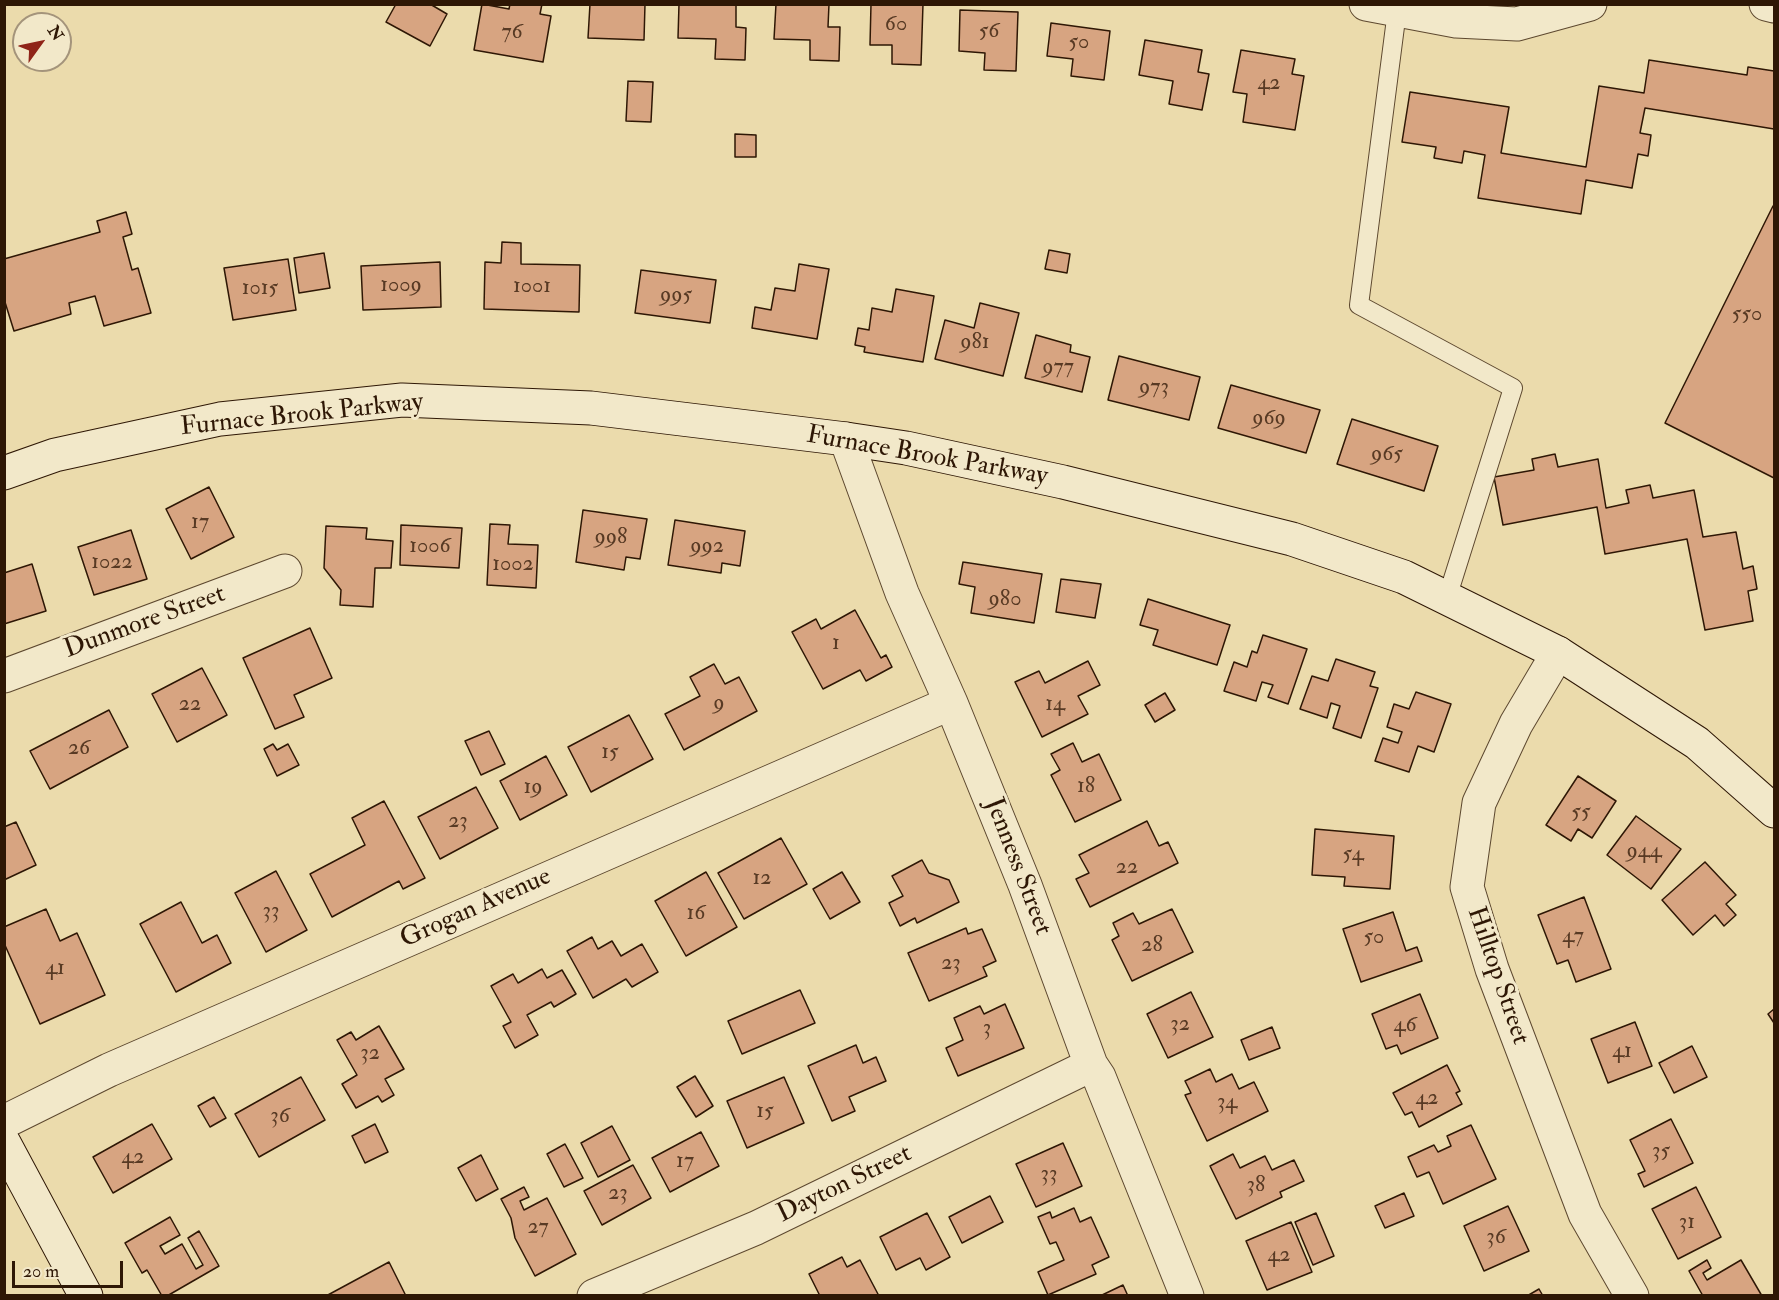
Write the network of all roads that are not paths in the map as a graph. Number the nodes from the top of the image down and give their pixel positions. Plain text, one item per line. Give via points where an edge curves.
1 (1366, 4) edge
2 (1590, 4) edge
3 (1766, 4) edge
4 (1774, 6) edge
5 (1397, 10) junction
6 (846, 439) junction
7 (4, 473) edge
8 (285, 571) dead end
9 (1447, 598) junction
10 (1558, 653) junction
11 (4, 676) edge
12 (951, 703) junction
13 (1774, 811) edge
14 (1091, 1065) junction
15 (4, 1122) edge
16 (4, 1143) edge
17 (86, 1296) edge
18 (594, 1296) edge
19 (1187, 1296) edge
20 (1632, 1296) edge

1 - 5 street
2 - 5 street via 1517,24 1456,21
3 - 4 street
5 - 9 lane via 1359,305 1513,388
6 - 7 street, Furnace Brook Parkway via 591,408 402,400 220,419 56,455
6 - 9 street, Furnace Brook Parkway via 1063,482 1292,539 1404,577
6 - 12 street, Jenness Street via 902,593
8 - 11 street, Dunmore Street
9 - 10 street, Furnace Brook Parkway
10 - 13 street, Furnace Brook Parkway via 1697,743
10 - 20 street, Hilltop Street via 1516,724 1479,803 1467,887 1492,969 1585,1214
12 - 14 street, Jenness Street via 1025,885
12 - 15 street, Grogan Avenue via 109,1070
14 - 18 street, Dayton Street via 756,1228
14 - 19 street, Jenness Street
16 - 17 street

